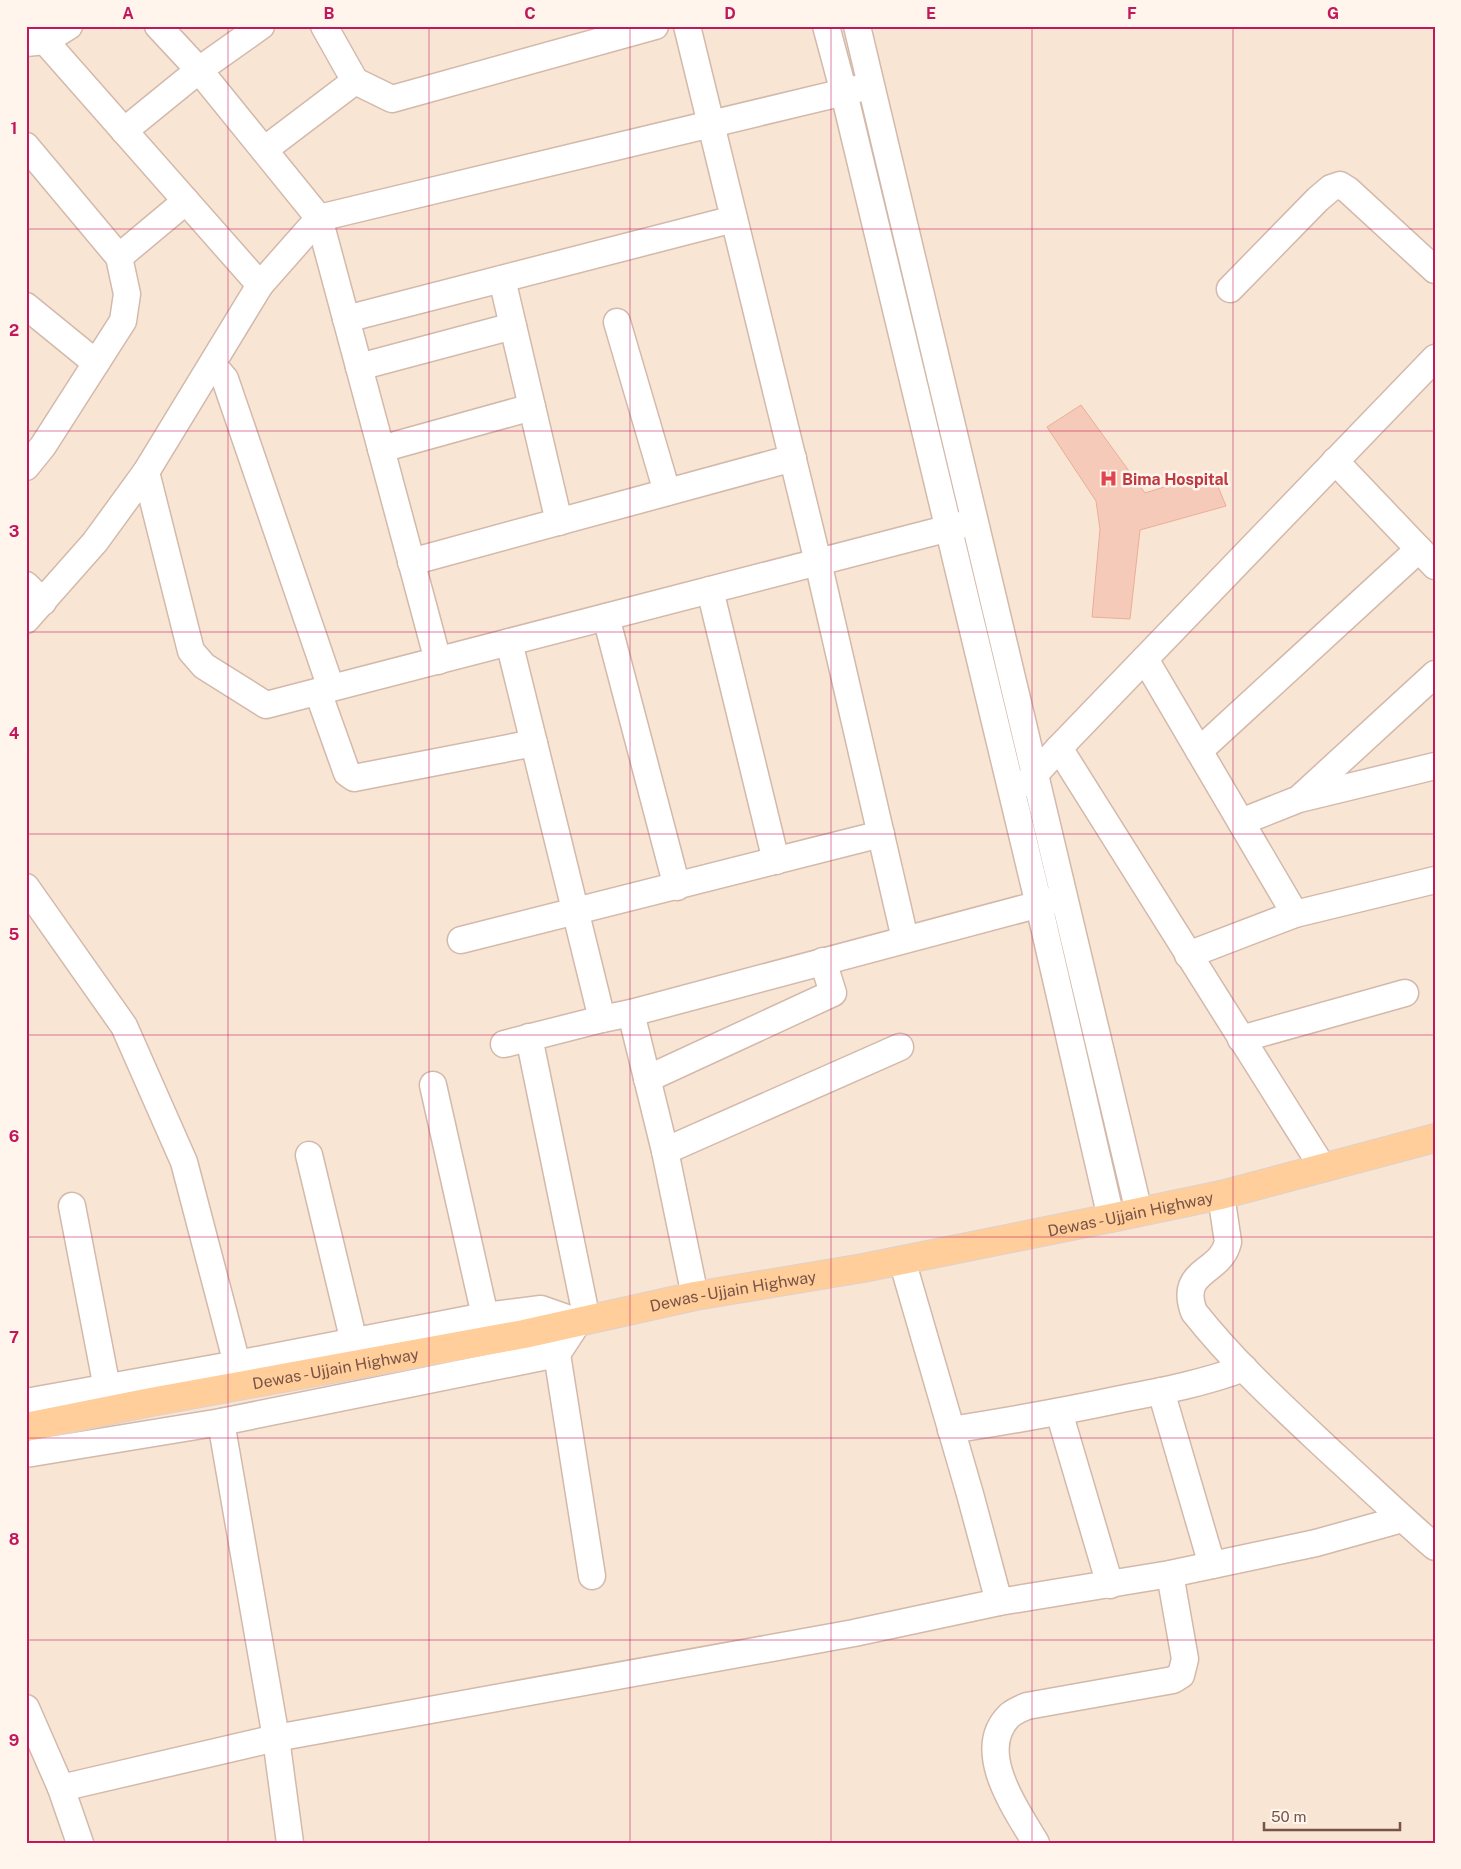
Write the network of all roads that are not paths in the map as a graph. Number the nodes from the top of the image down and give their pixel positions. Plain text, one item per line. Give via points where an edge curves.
1 (68, 26) edge
2 (158, 26) edge
3 (262, 26) edge
4 (324, 26) edge
5 (655, 26) edge
6 (686, 26) edge
7 (826, 26) edge
8 (857, 26) edge
9 (37, 37) edge
10 (199, 70) junction
11 (355, 81) junction
12 (871, 85) junction
13 (844, 93) junction
14 (711, 124) junction
15 (124, 131) junction
16 (26, 146) edge
17 (264, 150) junction
18 (186, 201) junction
19 (319, 218) junction
20 (734, 218) junction
21 (119, 257) junction
22 (1435, 270) edge
23 (502, 279) junction
24 (260, 284) junction
25 (1230, 289) dead end
26 (26, 306) edge
27 (346, 319) junction
28 (617, 322) dead end
29 (513, 326) junction
30 (1435, 358) edge
31 (96, 363) junction
32 (213, 364) junction
33 (359, 367) junction
34 (532, 407) junction
35 (381, 448) junction
36 (792, 458) junction
37 (1335, 461) junction
38 (26, 466) edge
39 (146, 472) junction
40 (667, 492) junction
41 (975, 521) junction
42 (559, 522) junction
43 (949, 529) junction
44 (1427, 558) edge
45 (411, 562) junction
46 (818, 562) junction
47 (710, 590) junction
48 (32, 602) edge
49 (606, 617) junction
50 (509, 642) junction
51 (1145, 659) junction
52 (438, 660) junction
53 (1435, 674) edge
54 (324, 690) junction
55 (534, 743) junction
56 (1059, 748) junction
57 (1199, 751) junction
58 (1435, 766) edge
59 (1036, 774) junction
60 (1014, 799) junction
61 (1299, 799) junction
62 (1241, 822) junction
63 (881, 834) junction
64 (776, 861) junction
65 (1435, 880) edge
66 (677, 886) junction
67 (26, 887) edge
68 (1065, 898) junction
69 (1039, 905) junction
70 (576, 912) junction
71 (1295, 914) junction
72 (905, 939) junction
73 (462, 940) dead end
74 (1188, 956) junction
75 (823, 961) junction
76 (1405, 993) dead end
77 (631, 1013) junction
78 (602, 1019) junction
79 (1241, 1039) junction
80 (900, 1047) dead end
81 (647, 1079) junction
82 (433, 1085) dead end
83 (1435, 1138) edge
84 (665, 1151) junction
85 (309, 1155) dead end
86 (1323, 1168) junction
87 (1221, 1195) junction
88 (72, 1206) dead end
89 (1139, 1212) junction
90 (1111, 1218) junction
91 (902, 1260) junction
92 (695, 1296) junction
93 (485, 1316) junction
94 (582, 1321) junction
95 (354, 1342) junction
96 (557, 1354) junction
97 (238, 1364) junction
98 (1244, 1368) junction
99 (107, 1388) junction
100 (1161, 1391) junction
101 (26, 1402) edge
102 (1059, 1412) junction
103 (220, 1422) junction
104 (26, 1427) edge
105 (951, 1430) junction
106 (26, 1454) edge
107 (1402, 1519) junction
108 (1435, 1547) edge
109 (1212, 1565) junction
110 (1170, 1574) junction
111 (592, 1576) dead end
112 (1110, 1585) junction
113 (999, 1602) junction
114 (26, 1708) edge
115 (276, 1738) junction
116 (61, 1788) junction
117 (80, 1843) edge
118 (290, 1843) edge
119 (1036, 1843) edge

1 - 9 street
2 - 10 street
3 - 10 street
4 - 11 street
5 - 11 street via 392,99
6 - 14 street
7 - 13 street
8 - 12 street
9 - 15 street
10 - 15 street
10 - 17 street
11 - 17 street
12 - 13 street
12 - 41 street
13 - 14 street
13 - 43 street
14 - 19 street
14 - 20 street
15 - 18 street
16 - 21 street
17 - 19 street
18 - 21 street
18 - 24 street
19 - 24 street
19 - 27 street
20 - 23 street
20 - 36 street
21 - 31 street via 126,294 123,321
22 - 25 street via 1340,185 1318,199
23 - 27 street
23 - 29 street
24 - 32 street
26 - 31 street
27 - 33 street
28 - 40 street
29 - 33 street
29 - 34 street
30 - 37 street
31 - 38 street via 43,446
32 - 39 street
32 - 54 street via 225,379
33 - 35 street
34 - 35 street
34 - 42 street
35 - 45 street
36 - 40 street
36 - 46 street
37 - 44 street
37 - 51 street
39 - 48 street via 95,542
39 - 54 street via 191,651 204,666 266,705
40 - 42 street
41 - 43 street
41 - 59 street
42 - 45 street
43 - 46 street
43 - 60 street
44 - 57 street
45 - 52 street
46 - 47 street
46 - 63 street
47 - 49 street
47 - 64 street
49 - 50 street
49 - 66 street
50 - 52 street
50 - 55 street
51 - 56 street
51 - 57 street
52 - 54 street
53 - 61 street
54 - 55 street via 347,773 354,778
55 - 70 street
56 - 59 street
56 - 74 street
57 - 62 street
58 - 61 street
59 - 60 street
59 - 68 street
60 - 69 street
61 - 62 street
62 - 71 street
63 - 64 street
63 - 72 street
64 - 66 street
65 - 71 street
66 - 70 street
67 - 97 street via 124,1026 184,1162
68 - 69 street
68 - 89 street
69 - 72 street
69 - 90 street
70 - 73 street
70 - 78 street
71 - 74 street
72 - 75 street
74 - 79 street
75 - 77 street
75 - 81 street via 833,993
76 - 79 street
77 - 78 street
77 - 81 street
78 - 94 street via 517,1041
79 - 86 street
80 - 84 street
81 - 84 street
82 - 93 street
83 - 86 main road, Dewas - Ujjain Highway
84 - 92 street
85 - 95 street
86 - 87 main road, Dewas - Ujjain Highway
87 - 89 main road, Dewas - Ujjain Highway
87 - 98 street via 1228,1242 1226,1250 1194,1281 1190,1300 1202,1323
88 - 99 street
89 - 90 main road, Dewas - Ujjain Highway
90 - 91 main road, Dewas - Ujjain Highway
91 - 92 main road, Dewas - Ujjain Highway
91 - 105 street
92 - 94 main road, Dewas - Ujjain Highway
93 - 94 street via 541,1309
93 - 95 street
94 - 96 street
94 - 104 main road, Dewas - Ujjain Highway
95 - 97 street
96 - 103 street
96 - 111 street
97 - 99 street
98 - 100 street
98 - 107 street
99 - 101 street
100 - 102 street
100 - 109 street
102 - 105 street
102 - 112 street
103 - 106 street
103 - 115 street
105 - 113 street
107 - 108 street
107 - 109 street via 1316,1543
109 - 110 street
110 - 112 street
110 - 119 street via 1185,1659 1181,1675 1173,1680 1027,1706 1012,1713 997,1735 1000,1778
112 - 113 street
113 - 115 street via 854,1633
114 - 116 street
115 - 116 street
115 - 118 street
116 - 117 street

